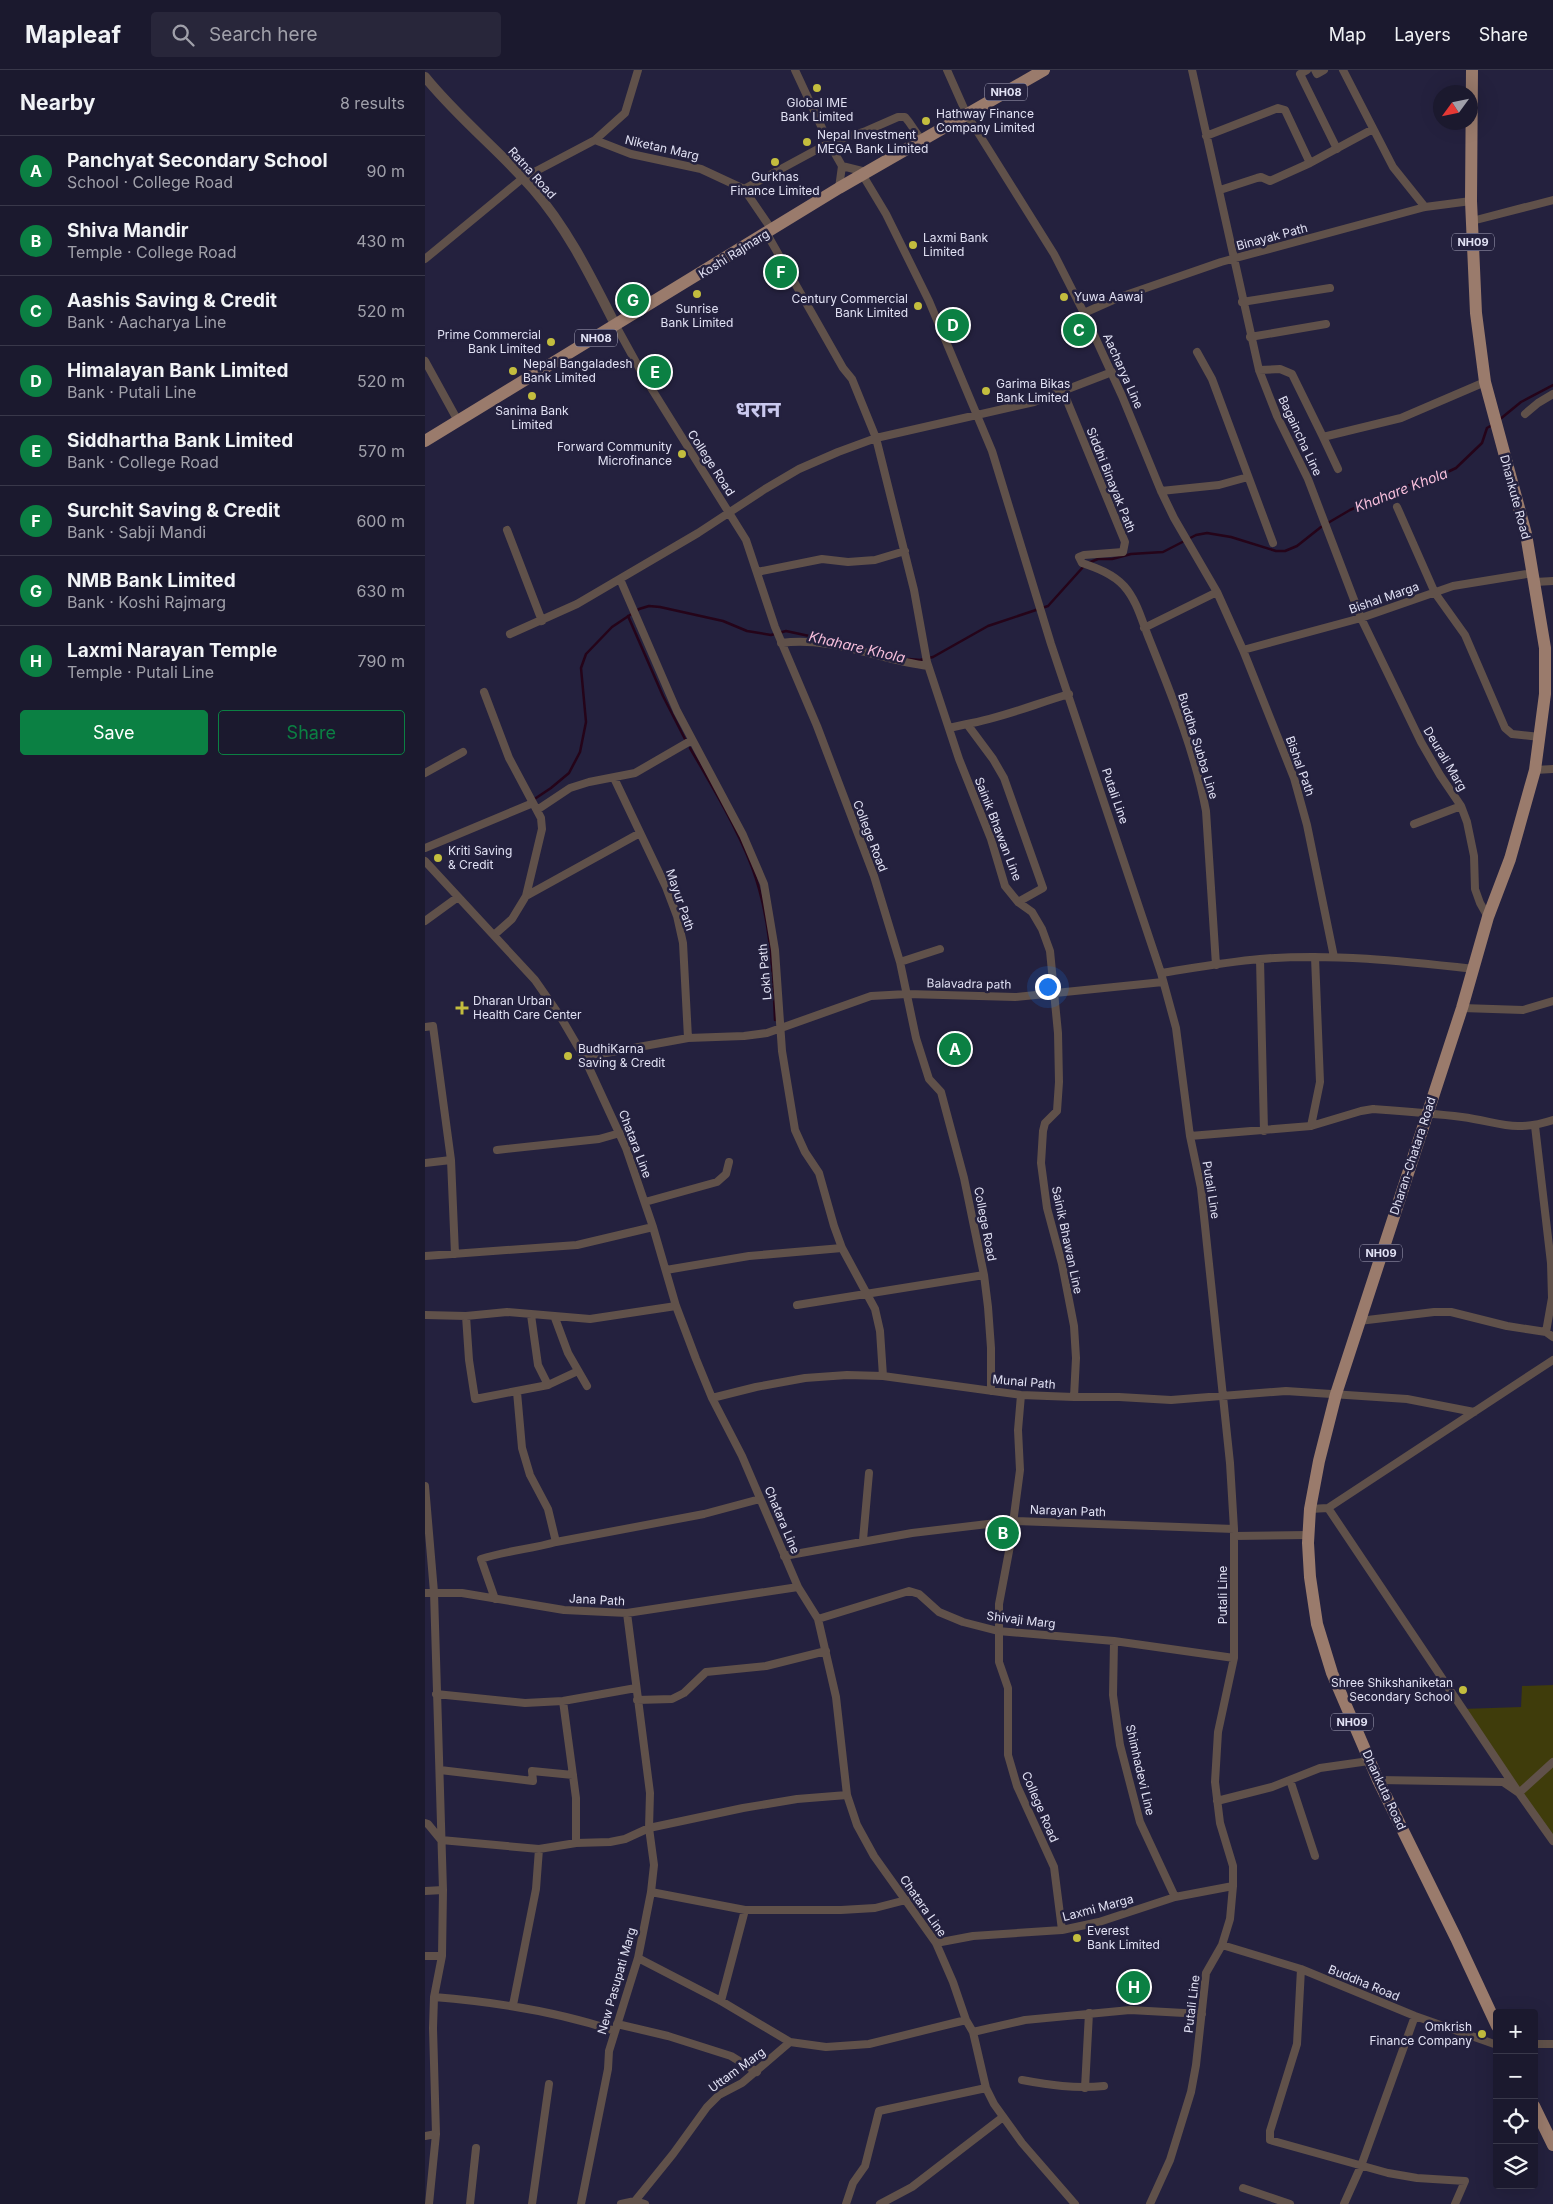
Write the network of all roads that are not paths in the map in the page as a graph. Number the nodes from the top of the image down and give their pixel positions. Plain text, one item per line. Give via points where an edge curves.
1 (638, 70) edge
2 (795, 70) edge
3 (947, 70) edge
4 (1192, 70) edge
5 (1307, 70) edge
6 (1315, 70) edge
7 (1324, 70) edge
8 (1343, 70) edge
9 (1472, 70) edge
10 (1042, 71) edge
11 (425, 77) edge
12 (967, 115) junction
13 (1373, 129) junction
14 (1206, 136) junction
15 (595, 140) junction
16 (922, 141) junction
17 (829, 143) junction
18 (1337, 149) junction
19 (1310, 163) junction
20 (842, 166) junction
21 (864, 173) junction
22 (523, 178) junction
23 (839, 188) junction
24 (744, 189) junction
25 (1220, 190) junction
26 (1553, 200) edge
27 (1471, 201) junction
28 (1425, 207) junction
29 (1472, 221) junction
30 (770, 232) junction
31 (425, 259) edge
32 (1234, 259) junction
33 (1330, 288) dead end
34 (1242, 302) junction
35 (1085, 313) junction
36 (1326, 324) dead end
37 (616, 326) junction
38 (1250, 337) junction
39 (1197, 352) dead end
40 (425, 361) edge
41 (1259, 370) junction
42 (1112, 372) junction
43 (1485, 382) junction
44 (1063, 391) junction
45 (1553, 394) edge
46 (977, 414) junction
47 (1525, 414) dead end
48 (458, 421) junction
49 (1323, 437) junction
50 (876, 438) junction
51 (425, 441) edge
52 (1338, 469) dead end
53 (1248, 476) junction
54 (1161, 491) junction
55 (1397, 507) dead end
56 (729, 511) junction
57 (507, 530) dead end
58 (1273, 543) dead end
59 (905, 552) junction
60 (757, 572) junction
61 (1534, 577) junction
62 (620, 579) junction
63 (1553, 581) edge
64 (1217, 592) junction
65 (1435, 593) junction
66 (1361, 618) junction
67 (542, 621) junction
68 (1144, 628) junction
69 (510, 634) dead end
70 (781, 642) junction
71 (1549, 647) edge
72 (1243, 650) junction
73 (928, 664) junction
74 (484, 692) dead end
75 (1069, 694) junction
76 (967, 724) junction
77 (949, 728) junction
78 (1540, 736) junction
79 (692, 740) junction
80 (463, 752) dead end
81 (1553, 769) edge
82 (1535, 770) junction
83 (425, 773) edge
84 (614, 778) junction
85 (533, 803) junction
86 (1461, 806) junction
87 (1414, 824) dead end
88 (640, 833) junction
89 (425, 848) edge
90 (425, 861) edge
91 (458, 896) junction
92 (526, 896) junction
93 (1018, 902) junction
94 (1489, 917) junction
95 (425, 921) edge
96 (494, 935) junction
97 (940, 948) dead end
98 (1315, 957) junction
99 (1334, 958) junction
100 (1260, 959) junction
101 (900, 962) junction
102 (1216, 965) junction
103 (1474, 970) junction
104 (1161, 973) junction
105 (1163, 982) junction
106 (1055, 993) junction
107 (907, 994) junction
108 (1553, 1001) edge
109 (1462, 1008) junction
110 (425, 1027) edge
111 (780, 1029) junction
112 (688, 1038) junction
113 (584, 1057) junction
114 (1427, 1113) junction
115 (1553, 1120) edge
116 (1311, 1126) junction
117 (1535, 1126) junction
118 (1264, 1131) junction
119 (620, 1133) junction
120 (1190, 1136) junction
121 (497, 1150) dead end
122 (451, 1160) junction
123 (729, 1162) dead end
124 (425, 1164) edge
125 (645, 1202) junction
126 (653, 1227) junction
127 (842, 1248) junction
128 (455, 1254) junction
129 (425, 1256) edge
130 (666, 1270) junction
131 (984, 1275) junction
132 (867, 1294) junction
133 (797, 1305) dead end
134 (676, 1306) junction
135 (425, 1315) edge
136 (531, 1315) junction
137 (466, 1316) junction
138 (555, 1318) junction
139 (1359, 1320) junction
140 (1550, 1334) edge
141 (1553, 1360) edge
142 (578, 1370) junction
143 (883, 1376) junction
144 (548, 1385) junction
145 (587, 1386) dead end
146 (991, 1391) junction
147 (517, 1392) junction
148 (1336, 1394) junction
149 (1021, 1395) junction
150 (1223, 1395) junction
151 (712, 1398) junction
152 (1074, 1398) junction
153 (1474, 1412) junction
154 (869, 1473) dead end
155 (425, 1486) edge
156 (760, 1499) junction
157 (1328, 1508) junction
158 (1310, 1510) junction
159 (1013, 1521) junction
160 (1234, 1532) junction
161 (1308, 1535) junction
162 (863, 1540) junction
163 (555, 1542) junction
164 (784, 1556) junction
165 (798, 1587) junction
166 (434, 1592) junction
167 (425, 1593) edge
168 (495, 1599) junction
169 (627, 1613) junction
170 (818, 1619) junction
171 (998, 1631) junction
172 (1114, 1641) junction
173 (826, 1651) junction
174 (1234, 1658) junction
175 (636, 1688) junction
176 (436, 1694) junction
177 (637, 1700) junction
178 (563, 1701) junction
179 (1369, 1761) junction
180 (1553, 1762) edge
181 (440, 1770) junction
182 (573, 1775) junction
183 (1290, 1780) junction
184 (1378, 1780) junction
185 (1519, 1793) junction
186 (847, 1795) junction
187 (1217, 1801) junction
188 (425, 1823) edge
189 (649, 1828) junction
190 (441, 1840) junction
191 (1553, 1842) edge
192 (576, 1843) junction
193 (539, 1848) junction
194 (1315, 1856) dead end
195 (1233, 1886) junction
196 (443, 1890) junction
197 (425, 1891) edge
198 (651, 1892) junction
199 (1175, 1897) junction
200 (906, 1900) junction
201 (745, 1910) junction
202 (1062, 1930) junction
203 (936, 1943) junction
204 (1222, 1945) junction
205 (425, 1956) edge
206 (441, 1956) junction
207 (638, 1958) junction
208 (1301, 1969) junction
209 (434, 1997) junction
210 (721, 2001) junction
211 (513, 2005) junction
212 (1089, 2013) junction
213 (1202, 2014) junction
214 (1415, 2016) junction
215 (1493, 2017) edge
216 (966, 2020) junction
217 (429, 2028) edge
218 (616, 2028) junction
219 (973, 2032) junction
220 (791, 2042) junction
221 (1493, 2044) edge
222 (1538, 2044) edge
223 (1553, 2044) edge
224 (757, 2072) junction
225 (1022, 2080) dead end
226 (549, 2084) dead end
227 (1104, 2086) dead end
228 (986, 2088) junction
229 (1085, 2088) junction
230 (1538, 2114) edge
231 (1003, 2118) junction
232 (436, 2134) junction
233 (425, 2136) edge
234 (1553, 2145) edge
235 (476, 2148) dead end
236 (1361, 2166) junction
237 (1243, 2188) dead end
238 (635, 2200) junction
239 (850, 2203) edge
240 (429, 2204) edge
241 (470, 2204) edge
242 (532, 2204) edge
243 (581, 2204) edge
244 (621, 2204) edge
245 (645, 2204) edge
246 (880, 2204) edge
247 (1075, 2204) edge
248 (1150, 2204) edge
249 (1290, 2204) edge
250 (1344, 2204) edge
251 (1455, 2204) edge

1 - 15 street via 625,113
2 - 17 street
3 - 12 street, Aacharya Line
4 - 14 street, Bagaincha Line
5 - 18 street via 1300,74
6 - 7 street via 1317,74
8 - 13 street
9 - 27 main road, Dhankute Road / NH09
10 - 12 main road, Koshi Rajmarg / NH08
11 - 22 street, Ratna Road
12 - 16 main road, Koshi Rajmarg / NH08
12 - 35 street, Aacharya Line via 1055,254
13 - 18 street
13 - 28 street via 1393,166
14 - 19 street via 1278,108 1285,110
14 - 25 street, Bagaincha Line
15 - 22 street
15 - 24 street, Niketan Marg via 631,154 701,169
16 - 17 street via 905,117 898,117
16 - 21 main road, Koshi Rajmarg / NH08
17 - 20 street
17 - 24 street
18 - 19 street
19 - 25 street via 1271,181 1261,177
20 - 21 street
20 - 23 street
21 - 23 main road, Koshi Rajmarg / NH08
21 - 46 street, Putali Line via 929,301
22 - 31 street
22 - 37 street, Ratna Road via 544,202 590,275
23 - 30 main road, Koshi Rajmarg / NH08
24 - 30 street, Sainik Bhawan Line
25 - 32 street, Bagaincha Line
26 - 29 street
27 - 28 street, Binayak Path
27 - 29 main road, Dhankute Road / NH09
28 - 32 street, Binayak Path
29 - 43 main road, Dhankute Road / NH09
30 - 37 main road, Koshi Rajmarg / NH08
30 - 50 street, Sainik Bhawan Line via 852,380
32 - 34 street, Bagaincha Line
32 - 35 street, Binayak Path via 1120,297
33 - 34 street
34 - 38 street, Bagaincha Line
35 - 42 street, Aacharya Line
36 - 38 street
37 - 48 main road, Koshi Rajmarg / NH08
37 - 56 street, College Road via 647,383
38 - 41 street, Bagaincha Line
39 - 53 street via 1213,379
40 - 48 street
41 - 49 street via 1280,369 1292,374
41 - 66 street, Bagaincha Line via 1308,480
42 - 44 street
42 - 54 street, Aacharya Line
43 - 49 street via 1401,418
43 - 61 main road, Dhankute Road / NH09 via 1526,534
44 - 46 street via 1034,402
44 - 68 street, Siddhi Binayak Path via 1125,542 1123,552 1079,557 1082,563 1110,574 1123,585 1138,606
45 - 47 street
46 - 50 street
46 - 75 street, Putali Line
48 - 51 main road, Koshi Rajmarg / NH08
49 - 52 street
50 - 56 street via 799,469
50 - 59 street, Sainik Bhawan Line
53 - 54 street via 1219,485
53 - 58 street
54 - 64 street, Aacharya Line
55 - 65 street
56 - 60 street, College Road
56 - 62 street
57 - 67 street
59 - 60 street via 875,560 848,562 823,559
59 - 73 street, Sainik Bhawan Line
60 - 70 street, College Road
61 - 63 street, Bishal Marga
61 - 65 street, Bishal Marga via 1453,586
61 - 71 main road, Dhankute Road / NH09
62 - 67 street
62 - 79 street, Lokh Path
64 - 68 street
64 - 72 street, Bishal Path
65 - 66 street, Bishal Marga
65 - 78 street via 1465,635 1505,728 1512,734
66 - 72 street, Bishal Marga
66 - 86 street, Deurali Marg via 1421,742
67 - 69 street
68 - 102 street, Buddha Subba Line via 1181,717 1203,795
70 - 73 street via 800,640 838,645 891,660
70 - 101 street, College Road via 874,876
71 - 78 main road, Dhankute Road / NH09
72 - 99 street, Bishal Path via 1294,778
73 - 77 street, Sainik Bhawan Line
74 - 85 street via 509,758
75 - 76 street via 991,720
75 - 104 street, Putali Line
76 - 77 street
76 - 93 street via 1004,778 1042,884 1040,891
77 - 93 street, Sainik Bhawan Line via 991,839 1005,886
78 - 82 main road, Dhankute Road / NH09
79 - 84 street via 635,773
79 - 111 street, Lokh Path via 743,835 764,884 775,950
80 - 83 street
81 - 82 street
82 - 94 main road, Dhankute Road / NH09
84 - 85 street via 589,782
84 - 88 street, Mayur Path
85 - 89 street
85 - 92 street via 541,818 542,829
86 - 87 street
86 - 94 street, Deurali Marg via 1474,856 1475,890
88 - 92 street
88 - 112 street, Mayur Path via 677,916 683,943
90 - 91 street, Chatara Line
91 - 95 street
91 - 96 street, Chatara Line
92 - 96 street via 512,919
93 - 106 street, Sainik Bhawan Line via 1032,912 1042,929 1050,951
94 - 103 main road, Dharan-Chatara Road / NH09
96 - 113 street, Chatara Line via 535,980
97 - 101 street
98 - 99 street
98 - 100 street
98 - 116 street via 1320,1082
99 - 103 street
100 - 102 street
100 - 118 street
101 - 107 street, College Road
102 - 104 street
103 - 109 main road, Dharan-Chatara Road / NH09
104 - 105 street, Putali Line
105 - 106 street, Balavadra path
105 - 120 street, Putali Line via 1176,1028
106 - 107 street, Balavadra path via 1015,997
106 - 152 street, Sainik Bhawan Line via 1057,1111 1045,1123 1041,1163 1047,1208 1074,1326
107 - 111 street, Balavadra path via 871,996
107 - 131 street, College Road via 929,1079 941,1092 957,1148
108 - 109 street via 1523,1010
109 - 114 main road, Dharan-Chatara Road / NH09
110 - 122 street via 433,1026
111 - 112 street, Balavadra path via 744,1036
111 - 127 street, Lokh Path via 795,1130 819,1173
112 - 113 street, Balavadra path
113 - 119 street, Chatara Line
114 - 116 street via 1373,1109
114 - 117 street via 1507,1127
114 - 139 main road, Dharan-Chatara Road / NH09
115 - 117 street
116 - 118 street
117 - 140 street via 1551,1263
118 - 120 street
119 - 121 street via 599,1139
119 - 125 street, Chatara Line
120 - 150 street, Putali Line via 1201,1188
122 - 124 street
122 - 128 street
123 - 125 street via 726,1174 710,1186
125 - 126 street, Chatara Line
126 - 128 street via 577,1245
126 - 130 street, Chatara Line
127 - 130 street via 749,1256
127 - 132 street, Lokh Path
128 - 129 street
130 - 134 street, Chatara Line
131 - 132 street
131 - 146 street, College Road via 991,1348
132 - 133 street
132 - 143 street, Lokh Path via 875,1309 880,1331
134 - 138 street via 590,1319
134 - 151 street, Chatara Line
135 - 137 street
136 - 137 street via 507,1312
136 - 138 street
136 - 144 street via 538,1365
137 - 147 street via 475,1399
138 - 142 street
139 - 140 street via 1451,1312
139 - 148 main road, Dharan-Chatara Road / NH09
141 - 153 street
142 - 144 street
142 - 145 street
143 - 146 street, Munal Path
143 - 151 street, Munal Path via 805,1378
144 - 147 street
146 - 149 street, Munal Path
147 - 163 street via 522,1448 530,1475 548,1509
148 - 150 street, Munal Path via 1286,1391
148 - 153 street, Munal Path via 1407,1399
148 - 158 main road, Dhankuta Road / NH09
149 - 152 street, Munal Path
149 - 159 street, College Road via 1019,1470
150 - 152 street, Munal Path via 1171,1400
150 - 160 street, Putali Line
151 - 156 street, Chatara Line
153 - 157 street
154 - 162 street
155 - 166 street
156 - 163 street via 703,1514
156 - 164 street, Chatara Line
157 - 158 street
157 - 185 street
158 - 161 main road, Dhankuta Road / NH09
159 - 160 street, Narayan Path
159 - 162 street, Narayan Path
159 - 171 street, College Road via 999,1604
160 - 161 street, Narayan Path
160 - 174 street, Putali Line
161 - 179 main road, Dhankuta Road / NH09 via 1317,1624 1332,1672
162 - 164 street, Narayan Path
163 - 168 street via 500,1552 481,1559
164 - 165 street, Chatara Line
165 - 169 street, Jana Path
165 - 170 street, Chatara Line
166 - 167 street, Jana Path
166 - 168 street, Jana Path
166 - 176 street
168 - 169 street, Jana Path via 564,1610
169 - 175 street, New Pasupati Marg
170 - 171 street, Shivaji Marg via 909,1591 919,1594 939,1612
170 - 173 street, Chatara Line
171 - 172 street, Shivaji Marg
171 - 202 street, College Road via 999,1662 1007,1688 1008,1755 1017,1786 1054,1867
172 - 174 street, Shivaji Marg
172 - 199 street, Shimhadevi Line via 1113,1695 1120,1746 1140,1822
173 - 177 street via 766,1666 706,1672 684,1693 672,1699
173 - 186 street, Chatara Line via 836,1697
174 - 187 street, Putali Line via 1218,1732
175 - 177 street, New Pasupati Marg
175 - 178 street
176 - 178 street via 525,1703
176 - 181 street
177 - 189 street, New Pasupati Marg via 650,1793
178 - 182 street
179 - 183 street via 1320,1768
179 - 184 main road, Dhankuta Road / NH09
180 - 185 street
181 - 182 street via 533,1780 532,1771
181 - 190 street
182 - 192 street
183 - 187 street
183 - 194 street
184 - 185 street via 1503,1782
184 - 215 main road, Dhankuta Road / NH09
185 - 191 street
186 - 189 street via 797,1799
186 - 200 street, Chatara Line via 857,1825 874,1856
187 - 195 street, Putali Line via 1233,1866
188 - 190 street
189 - 192 street via 625,1839
189 - 198 street, New Pasupati Marg via 653,1865
190 - 193 street
190 - 196 street
192 - 193 street
193 - 211 street via 536,1889
195 - 199 street, Laxmi Marga
195 - 204 street, Putali Line via 1230,1919
196 - 197 street
196 - 206 street
198 - 201 street
198 - 207 street, New Pasupati Marg
199 - 202 street, Laxmi Marga via 1099,1922
200 - 201 street via 875,1908
200 - 203 street, Chatara Line
201 - 210 street
202 - 203 street, Laxmi Marga via 973,1936
203 - 216 street, Chatara Line
204 - 208 street, Buddha Road
204 - 213 street, Putali Line via 1206,1973
205 - 206 street
206 - 209 street
207 - 210 street
207 - 218 street, New Pasupati Marg
208 - 214 street, Buddha Road
208 - 236 street via 1297,2044 1270,2140
209 - 211 street
209 - 217 street
210 - 220 street
211 - 218 street
212 - 213 street via 1130,2010
212 - 219 street via 1025,2020
212 - 229 street
213 - 248 street, Putali Line via 1191,2092 1169,2160
214 - 221 street, Buddha Road
214 - 236 street
216 - 219 street, Chatara Line
216 - 220 street via 869,2044 826,2047
217 - 232 street
218 - 224 street via 668,2036 731,2056
218 - 243 street, New Pasupati Marg
219 - 228 street, Chatara Line
220 - 224 street, Uttam Marg
222 - 223 street
224 - 238 street, Uttam Marg via 707,2107
225 - 229 street
226 - 242 street
227 - 229 street
228 - 231 street, Chatara Line
228 - 239 street via 879,2111 865,2166 853,2183
230 - 234 main road
231 - 246 street via 912,2187
231 - 247 street, Chatara Line
232 - 233 street
232 - 240 street
235 - 241 street
236 - 250 street
236 - 251 street via 1417,2178 1465,2181
237 - 249 street
238 - 244 street
238 - 245 street

